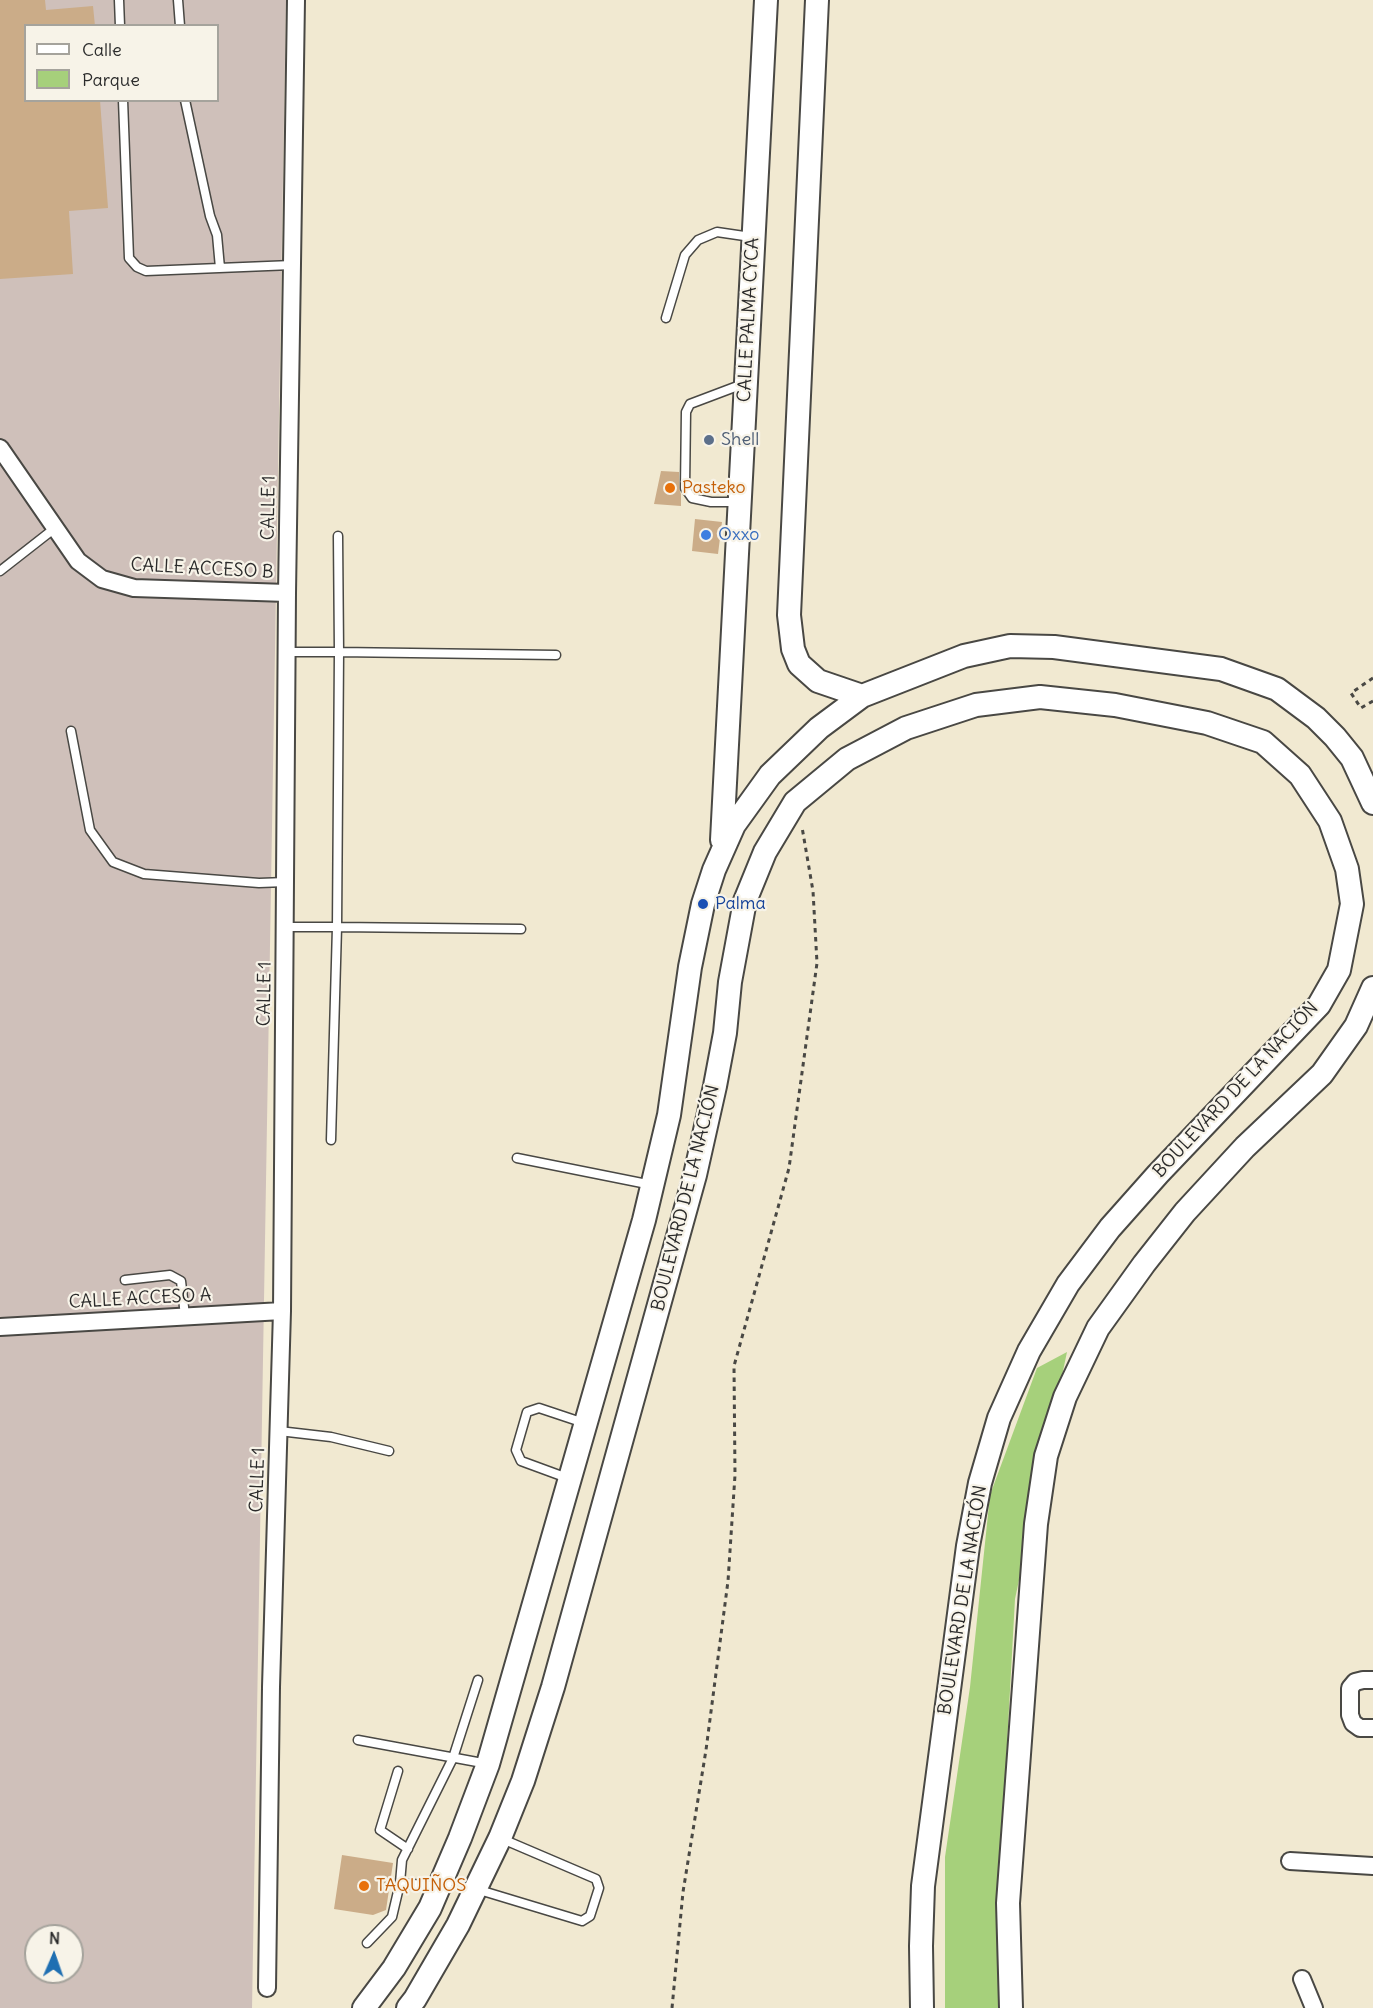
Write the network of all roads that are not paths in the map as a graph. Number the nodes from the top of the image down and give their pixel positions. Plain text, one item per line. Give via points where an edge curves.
1 (119, 0) edge
2 (178, 0) edge
3 (296, 0) edge
4 (766, 0) edge
5 (817, 0) edge
6 (120, 24) edge
7 (180, 24) edge
8 (123, 102) edge
9 (185, 102) edge
10 (754, 237) junction
11 (292, 266) junction
12 (220, 268) junction
13 (666, 318) dead end
14 (746, 383) junction
15 (0, 448) edge
16 (740, 502) junction
17 (55, 528) junction
18 (338, 536) dead end
19 (0, 571) edge
20 (287, 593) junction
21 (287, 652) junction
22 (339, 652) junction
23 (555, 655) dead end
24 (862, 696) junction
25 (71, 731) dead end
26 (1368, 782) edge
27 (1373, 803) edge
28 (720, 856) junction
29 (286, 882) junction
30 (285, 927) junction
31 (337, 927) junction
32 (520, 929) dead end
33 (1373, 988) edge
34 (331, 1140) dead end
35 (517, 1158) dead end
36 (653, 1185) junction
37 (125, 1280) dead end
38 (282, 1311) junction
39 (185, 1316) junction
40 (0, 1327) edge
41 (586, 1423) junction
42 (279, 1431) junction
43 (622, 1433) junction
44 (389, 1451) dead end
45 (570, 1480) junction
46 (478, 1680) dead end
47 (1373, 1680) edge
48 (1373, 1728) edge
49 (358, 1740) dead end
50 (453, 1758) junction
51 (488, 1764) junction
52 (398, 1771) dead end
53 (500, 1838) junction
54 (408, 1849) junction
55 (1290, 1861) dead end
56 (1373, 1866) edge
57 (400, 1883) junction
58 (439, 1886) junction
59 (475, 1889) junction
60 (367, 1943) dead end
61 (1302, 1980) dead end
62 (267, 1988) dead end
63 (364, 2008) edge
64 (408, 2008) edge
65 (922, 2008) edge
66 (1011, 2008) edge
67 (1314, 2008) edge

1 - 6 lane
2 - 7 lane
3 - 11 street, CALLE 1
4 - 10 main road, CALLE PALMA CYCA
5 - 24 main road via 789,615 799,664 818,681
8 - 12 lane via 129,258 146,271
9 - 12 lane via 217,235
10 - 13 lane via 717,232 698,240 685,255
10 - 14 main road, CALLE PALMA CYCA
11 - 12 lane
11 - 20 street, CALLE 1
14 - 16 main road, CALLE PALMA CYCA
14 - 16 lane via 697,401 686,412 685,488 692,498
15 - 17 street, CALLE ACCESO B
16 - 28 main road, CALLE PALMA CYCA
17 - 19 lane
17 - 20 street, CALLE ACCESO B via 78,561 102,579 134,588
18 - 22 lane
20 - 21 street, CALLE 1
21 - 22 lane
21 - 29 street, CALLE 1
22 - 23 lane
22 - 31 lane
24 - 26 main road, BOULEVARD DE LA NACIÓN via 964,656 1010,646 1054,646 1221,669 1278,689 1316,718
24 - 28 main road, BOULEVARD DE LA NACIÓN via 819,728 770,775 734,825
25 - 29 lane via 90,830 113,862 144,874
26 - 27 main road, BOULEVARD DE LA NACIÓN
28 - 36 main road, BOULEVARD DE LA NACIÓN via 703,904 692,956 669,1115
29 - 30 street, CALLE 1
30 - 31 lane
30 - 38 street, CALLE 1
31 - 32 lane
31 - 34 lane
33 - 66 main road via 1356,1026 1322,1074 1245,1147 1144,1264 1098,1328 1065,1396 1046,1455 1036,1524 1008,1903
35 - 36 lane
36 - 41 main road, BOULEVARD DE LA NACIÓN
37 - 39 lane via 170,1275 181,1281
38 - 39 street, CALLE ACCESO A
38 - 42 street, CALLE 1
39 - 40 street, CALLE ACCESO A
41 - 43 main road
41 - 45 main road, BOULEVARD DE LA NACIÓN
41 - 45 lane via 539,1408 527,1412 516,1450 521,1461
42 - 44 lane via 331,1437
42 - 62 street, CALLE 1
43 - 53 main road, BOULEVARD DE LA NACIÓN via 553,1687
43 - 65 main road, BOULEVARD DE LA NACIÓN via 695,1175 717,1076 746,901 765,852 795,802 847,759 906,728 976,705 1040,697 1115,705 1207,723 1263,742 1300,775 1330,821 1347,869 1352,904 1339,970 1319,1005 1110,1228 1068,1284 1029,1351 999,1418 980,1483 968,1546 923,1886
45 - 51 main road, BOULEVARD DE LA NACIÓN
46 - 50 lane
47 - 48 street via 1355,1682 1350,1688 1353,1723 1359,1728
49 - 50 lane
50 - 51 lane
50 - 54 lane
51 - 58 main road, BOULEVARD DE LA NACIÓN
52 - 54 lane via 380,1830
53 - 59 main road, BOULEVARD DE LA NACIÓN
53 - 59 lane via 596,1879 599,1888 590,1916 582,1921
54 - 57 lane via 402,1860
55 - 56 street
57 - 58 lane
57 - 60 lane via 392,1917
58 - 63 main road, BOULEVARD DE LA NACIÓN via 394,1968
59 - 64 main road, BOULEVARD DE LA NACIÓN
61 - 67 street

